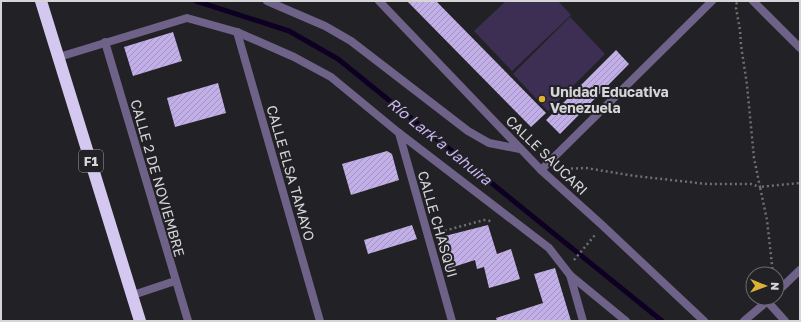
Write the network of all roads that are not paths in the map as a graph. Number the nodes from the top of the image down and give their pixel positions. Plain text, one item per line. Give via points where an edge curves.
1 (41, 1) edge
2 (267, 1) edge
3 (379, 1) edge
4 (712, 1) edge
5 (753, 1) edge
6 (237, 32) junction
7 (105, 42) junction
8 (800, 48) edge
9 (59, 57) junction
10 (399, 133) junction
11 (520, 149) junction
12 (541, 170) junction
13 (800, 270) edge
14 (570, 275) junction
15 (175, 281) junction
16 (785, 284) edge
17 (133, 295) junction
18 (762, 306) edge
19 (774, 306) edge
20 (140, 321) edge
21 (188, 321) edge
22 (320, 321) edge
23 (452, 321) edge
24 (583, 321) edge
25 (626, 321) edge
26 (704, 321) edge
27 (744, 321) edge
28 (785, 321) edge

1 - 9 highway, F1
2 - 11 street via 325,26 351,42 468,131 489,142
3 - 11 street, CALLE SAUCARI
4 - 12 street
5 - 8 street
6 - 7 street via 187,18
6 - 10 street via 294,57 331,77
6 - 22 street, CALLE ELSA TAMAYO
7 - 9 street
7 - 15 street, CALLE 2 DE NOVIEMBRE
9 - 17 highway, F1
10 - 14 street via 549,248
10 - 23 street, CALLE CHASQUI
11 - 12 street, CALLE SAUCARI
12 - 26 street, CALLE SAUCARI
13 - 16 street
14 - 24 street
14 - 25 street
15 - 17 street
15 - 21 street, CALLE 2 DE NOVIEMBRE
17 - 20 highway, F1
18 - 27 street
19 - 28 street

